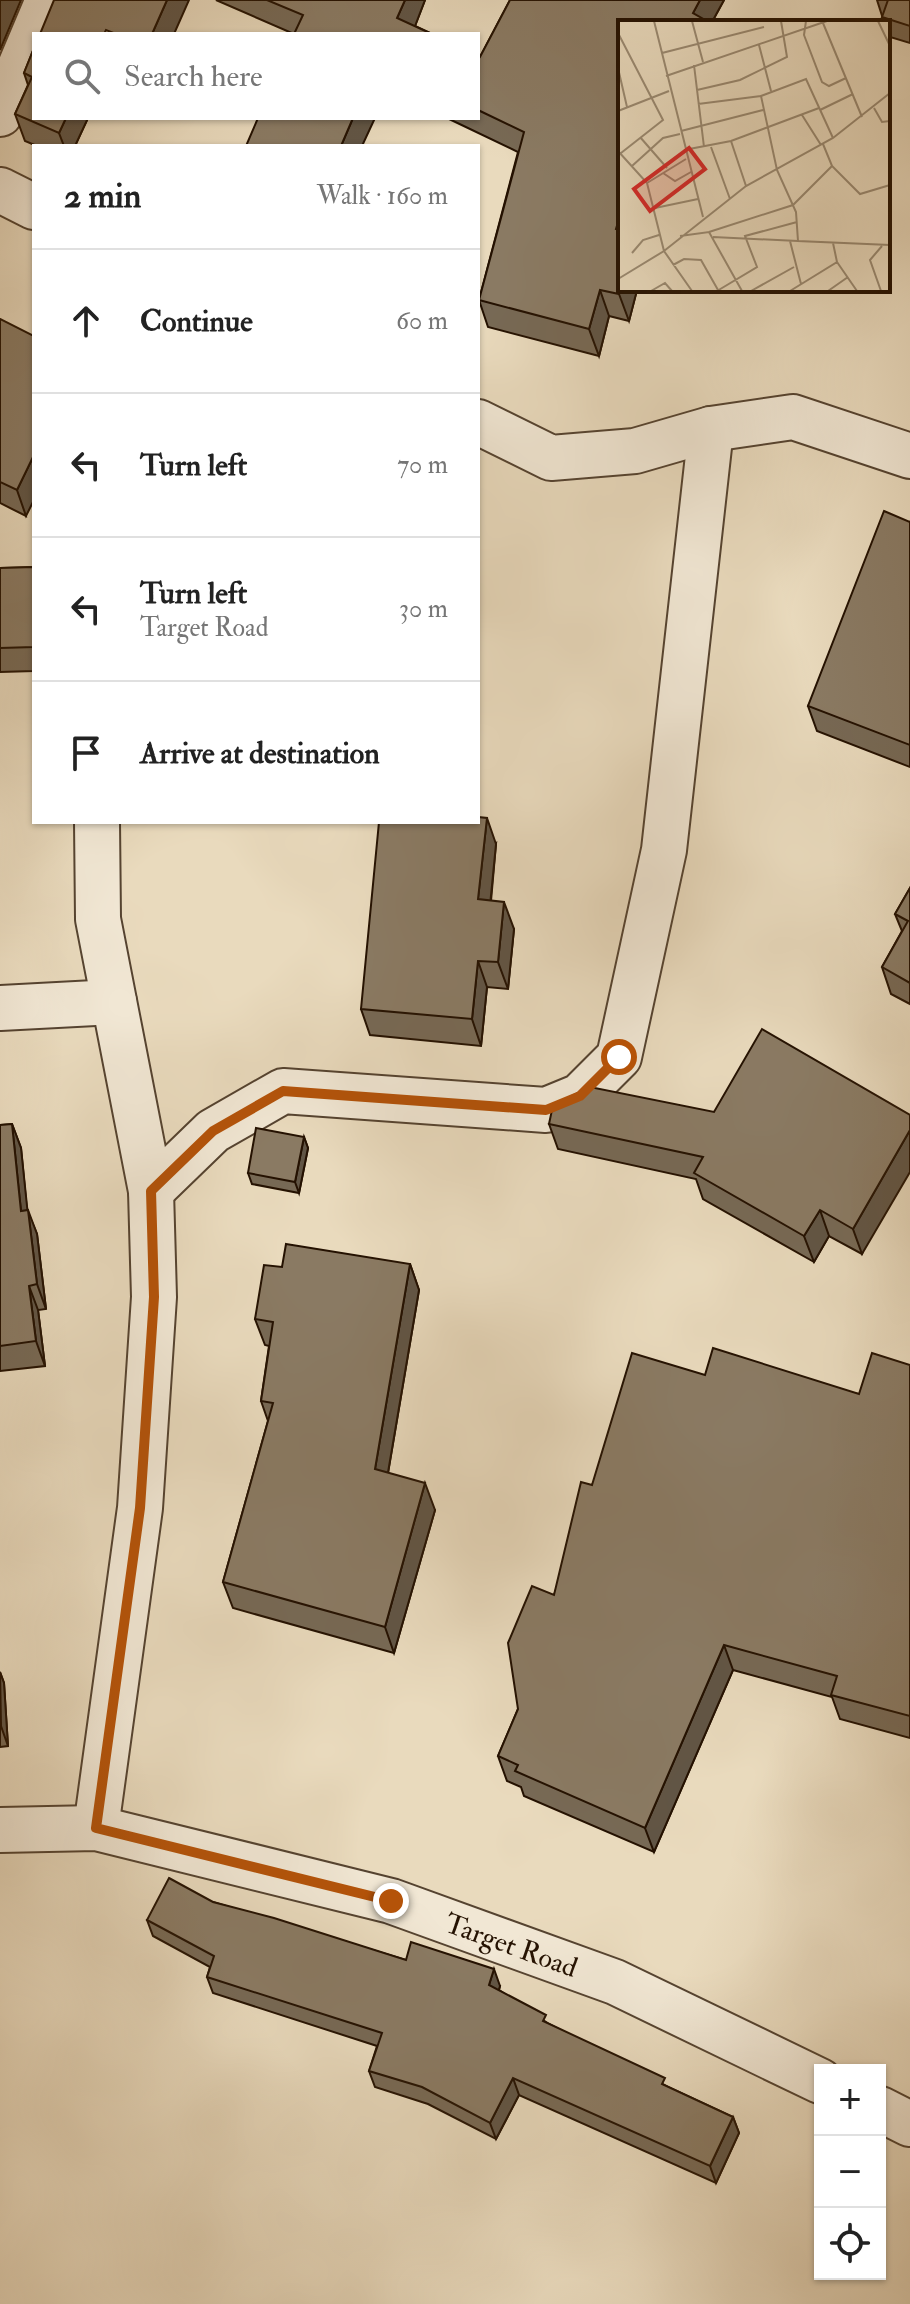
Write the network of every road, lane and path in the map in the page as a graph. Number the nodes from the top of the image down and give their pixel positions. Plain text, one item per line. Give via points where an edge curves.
1 (48, 0) edge
2 (35, 32) edge
3 (32, 38) edge
4 (0, 114) edge
5 (0, 190) edge
6 (32, 206) edge
7 (480, 423) edge
8 (711, 429) junction
9 (910, 456) edge
10 (97, 824) edge
11 (114, 1002) junction
12 (0, 1008) edge
13 (151, 1191) junction
14 (96, 1828) junction
15 (0, 1830) edge
16 (814, 2078) edge
17 (886, 2112) edge
18 (910, 2124) edge

1 - 2 street
3 - 4 street
5 - 6 street
7 - 8 street via 551,458 635,451
8 - 9 street via 793,417
8 - 13 street via 664,850 619,1057 580,1096 546,1110 283,1091 213,1131
10 - 11 street via 98,919
11 - 12 street
11 - 13 street
13 - 14 street via 154,1297 140,1508
14 - 15 street, Target Road
14 - 16 street, Target Road via 391,1901 615,1982
17 - 18 street

